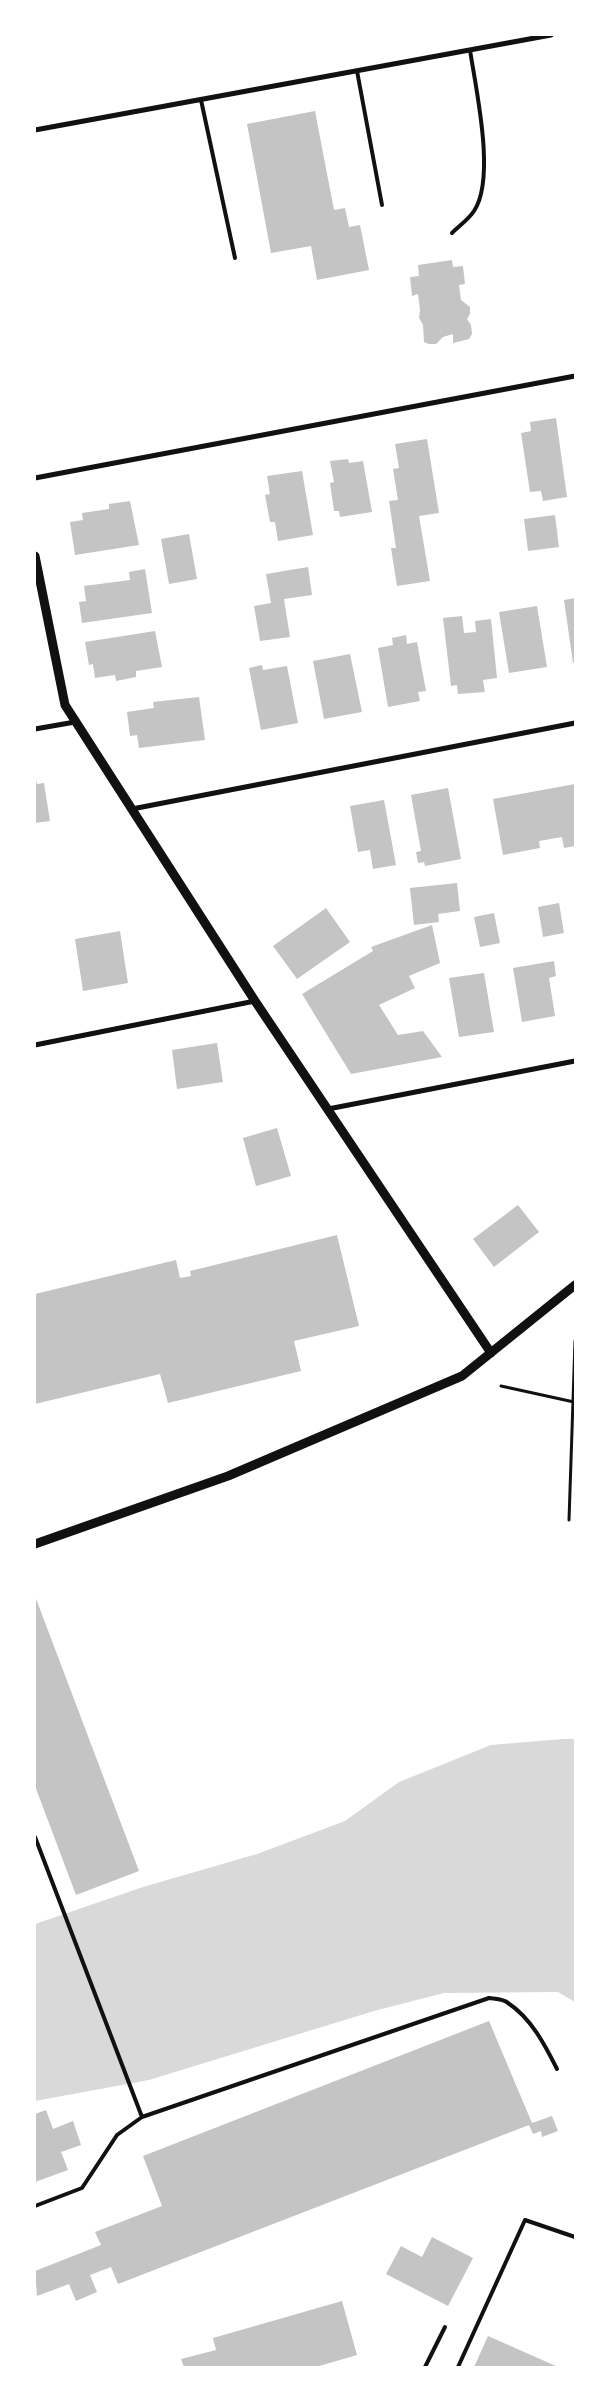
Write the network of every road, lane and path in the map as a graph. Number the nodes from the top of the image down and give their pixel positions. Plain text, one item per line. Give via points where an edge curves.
1 (551, 35) edge
2 (470, 50) junction
3 (357, 71) junction
4 (201, 100) junction
5 (35, 130) edge
6 (382, 205) dead end
7 (452, 233) dead end
8 (235, 258) dead end
9 (575, 376) edge
10 (35, 478) edge
11 (35, 556) edge
12 (76, 722) junction
13 (575, 723) edge
14 (35, 729) edge
15 (132, 809) junction
16 (255, 1001) junction
17 (35, 1044) edge
18 (575, 1061) edge
19 (328, 1109) junction
20 (575, 1285) edge
21 (575, 1341) edge
22 (491, 1353) junction
23 (501, 1386) dead end
24 (574, 1402) edge
25 (569, 1520) dead end
26 (35, 1544) edge
27 (35, 1837) edge
28 (557, 2069) dead end
29 (142, 2116) junction
30 (35, 2206) edge
31 (575, 2237) edge
32 (445, 2327) dead end
33 (425, 2367) edge
34 (458, 2367) edge

1 - 2 street
2 - 3 street
2 - 7 lane via 485,180 474,211
3 - 4 street
3 - 6 lane
4 - 5 street
4 - 8 lane
9 - 10 street
11 - 12 street via 65,705
12 - 14 street
12 - 15 street
13 - 15 street
15 - 16 street
16 - 17 street
16 - 19 street
18 - 19 street
19 - 22 street
20 - 22 street
21 - 24 path
22 - 26 street via 462,1376 228,1476
23 - 24 path
24 - 25 path
27 - 29 lane
28 - 29 lane via 539,2034 507,2002 489,1998
29 - 30 lane via 117,2135 82,2188
31 - 34 lane via 526,2220
32 - 33 lane

